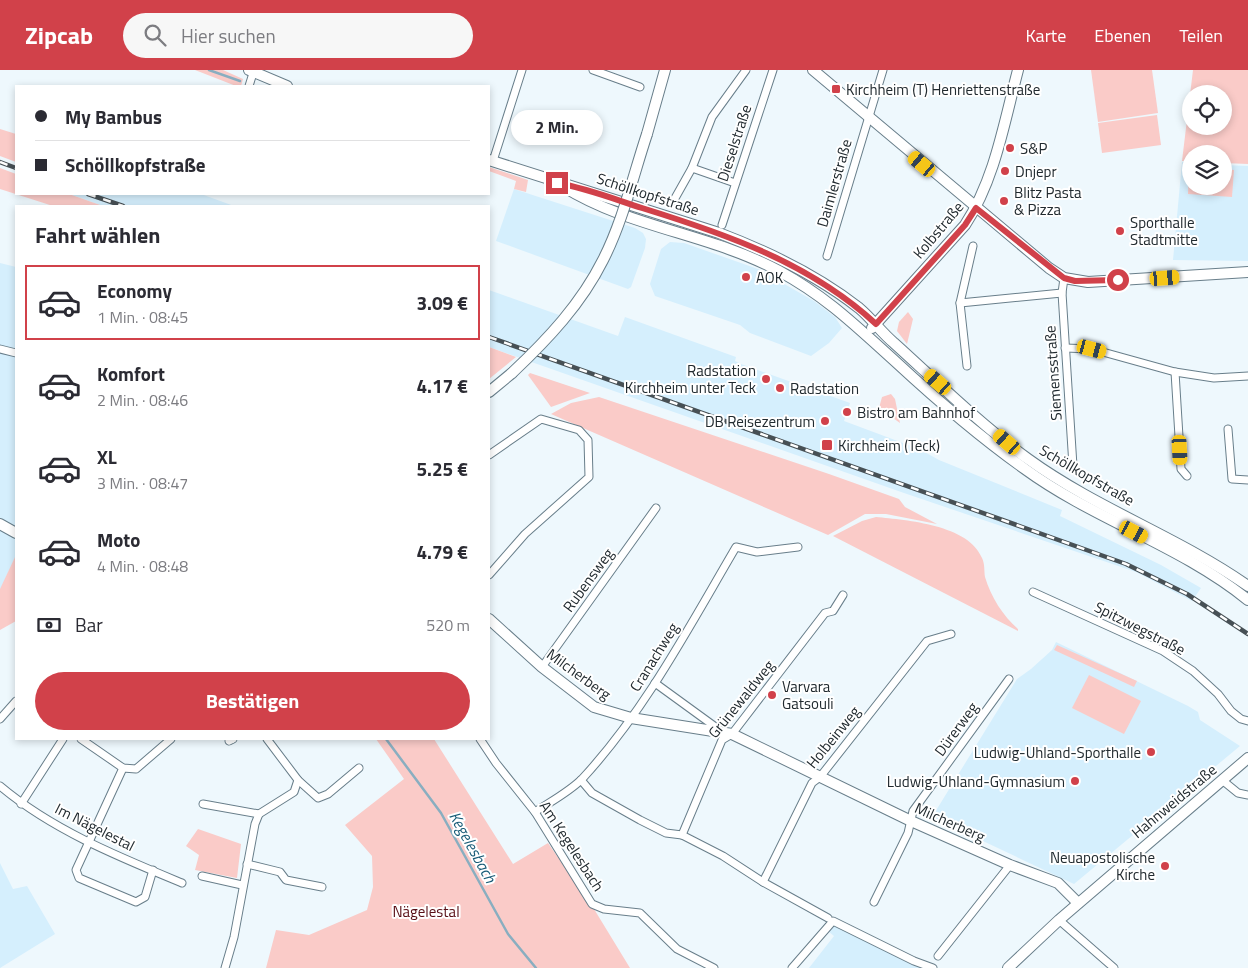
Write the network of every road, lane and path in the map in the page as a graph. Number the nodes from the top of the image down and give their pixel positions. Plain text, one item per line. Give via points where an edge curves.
1 (522, 70) edge
2 (593, 70) edge
3 (665, 70) edge
4 (746, 70) edge
5 (773, 70) edge
6 (814, 70) edge
7 (883, 70) edge
8 (1018, 70) edge
9 (252, 71) edge
10 (249, 85) edge
11 (285, 85) edge
12 (640, 87) dead end
13 (867, 116) junction
14 (491, 161) edge
15 (692, 168) junction
16 (557, 183) junction
17 (735, 183) junction
18 (671, 201) dead end
19 (976, 208) junction
20 (722, 225) dead end
21 (973, 246) dead end
22 (827, 256) dead end
23 (1248, 272) edge
24 (1064, 278) junction
25 (1062, 293) junction
26 (960, 303) junction
27 (876, 324) junction
28 (867, 335) junction
29 (1065, 348) junction
30 (0, 349) edge
31 (15, 354) edge
32 (967, 366) dead end
33 (1176, 372) junction
34 (1248, 376) edge
35 (490, 391) edge
36 (1228, 429) dead end
37 (490, 454) edge
38 (1074, 466) dead end
39 (1187, 476) dead end
40 (1248, 480) edge
41 (656, 508) dead end
42 (0, 524) edge
43 (15, 532) edge
44 (798, 547) dead end
45 (490, 573) edge
46 (1248, 586) edge
47 (1033, 592) dead end
48 (843, 594) dead end
49 (1248, 600) edge
50 (490, 620) edge
51 (951, 634) dead end
52 (542, 667) junction
53 (1009, 680) dead end
54 (655, 683) junction
55 (15, 702) edge
56 (631, 718) junction
57 (0, 719) edge
58 (1248, 721) edge
59 (728, 734) junction
60 (62, 740) edge
61 (82, 740) edge
62 (170, 740) edge
63 (267, 740) edge
64 (481, 740) edge
65 (1248, 758) edge
66 (123, 768) junction
67 (359, 768) dead end
68 (820, 777) junction
69 (298, 780) junction
70 (580, 780) junction
71 (1222, 780) junction
72 (0, 786) edge
73 (1248, 795) edge
74 (21, 804) junction
75 (203, 804) dead end
76 (535, 812) junction
77 (259, 814) junction
78 (911, 821) junction
79 (682, 835) junction
80 (88, 842) junction
81 (247, 864) junction
82 (1010, 865) junction
83 (153, 870) junction
84 (202, 876) dead end
85 (763, 882) junction
86 (182, 883) dead end
87 (242, 885) junction
88 (322, 887) dead end
89 (874, 902) dead end
90 (1078, 902) junction
91 (828, 918) dead end
92 (1058, 920) junction
93 (938, 956) dead end
94 (225, 968) edge
95 (714, 968) edge
96 (792, 968) edge
97 (933, 968) edge
98 (1008, 968) edge
99 (1114, 968) edge

1 - 14 street
2 - 12 street
3 - 35 main road, bridge via 624,207 603,260 561,324
4 - 15 street via 712,117
5 - 17 street, Dieselstraße
6 - 13 main road
7 - 13 street, Daimlerstraße
8 - 19 main road, Kolbstraße via 989,176
9 - 10 street
9 - 11 main road
13 - 19 main road
13 - 22 street, Daimlerstraße
14 - 16 main road, Schöllkopfstraße
15 - 17 street
15 - 18 street
16 - 27 main road, Schöllkopfstraße via 754,246 827,285
16 - 28 main road, Schöllkopfstraße via 595,205 716,244 779,270 818,294
17 - 20 street, Dieselstraße
19 - 24 main road
19 - 27 main road, Kolbstraße via 965,225
21 - 26 street
23 - 24 main road via 1088,282
24 - 25 street, Siemensstraße
25 - 26 street
25 - 29 street, Siemensstraße
26 - 32 street
27 - 28 main road, Kolbstraße
27 - 46 main road, Schöllkopfstraße via 1028,459 1100,503 1205,557
28 - 49 main road, Schöllkopfstraße via 1025,469 1070,498 1210,572
29 - 33 street via 1092,349
29 - 38 street, Siemensstraße
30 - 31 street
33 - 34 street via 1214,378
33 - 39 street via 1181,470
36 - 40 street via 1232,479
37 - 45 street via 541,419 580,430 588,440 589,477 525,534
41 - 52 street, Rubensweg
42 - 43 main road
44 - 54 street, Cranachweg via 757,552 736,547
47 - 58 street, Spitzwegstraße via 1163,652 1192,671 1218,694 1231,711
48 - 59 street, Grünewaldweg via 833,611 826,613
50 - 52 main road, Milcherberg
51 - 68 street, Holbeinweg via 927,641
52 - 56 main road, Milcherberg via 594,707
53 - 78 street, Dürerweg via 913,811
54 - 56 street, Cranachweg
54 - 59 street, Milcherberg
55 - 57 street
56 - 59 main road, Milcherberg
56 - 70 street, Cranachweg
59 - 68 main road, Milcherberg
59 - 79 street, Grünewaldweg via 722,740
60 - 74 street
61 - 66 street
62 - 66 street via 136,769
63 - 69 street
64 - 76 street, Am Kegelesbach
65 - 71 main road, Hahnweidstraße
66 - 80 street
67 - 69 street via 328,794 318,798
68 - 78 main road, Milcherberg
68 - 85 street, Holbeinweg via 812,784
69 - 77 street via 294,792
70 - 76 street, Cranachweg
70 - 79 street via 592,793 640,820 666,833
71 - 73 street via 1238,793
71 - 90 main road, Hahnweidstraße
72 - 74 street, Im Nägelestal
74 - 80 street, Im Nägelestal
75 - 77 street
76 - 95 street, Am Kegelesbach via 592,904 640,913 677,949
77 - 81 street
78 - 82 main road, Milcherberg
78 - 89 street, Dürerweg
79 - 85 street
80 - 83 street, Im Nägelestal
80 - 83 street via 76,870 79,878 136,902 144,897
81 - 87 street
81 - 88 street via 280,872 286,880
82 - 90 main road, Milcherberg via 1058,883
82 - 93 street
83 - 86 street, Im Nägelestal
84 - 87 street
85 - 91 street
87 - 94 street via 234,937
90 - 92 main road, Hahnweidstraße
92 - 98 main road, Hahnweidstraße
92 - 99 street
96 - 97 street via 834,921

